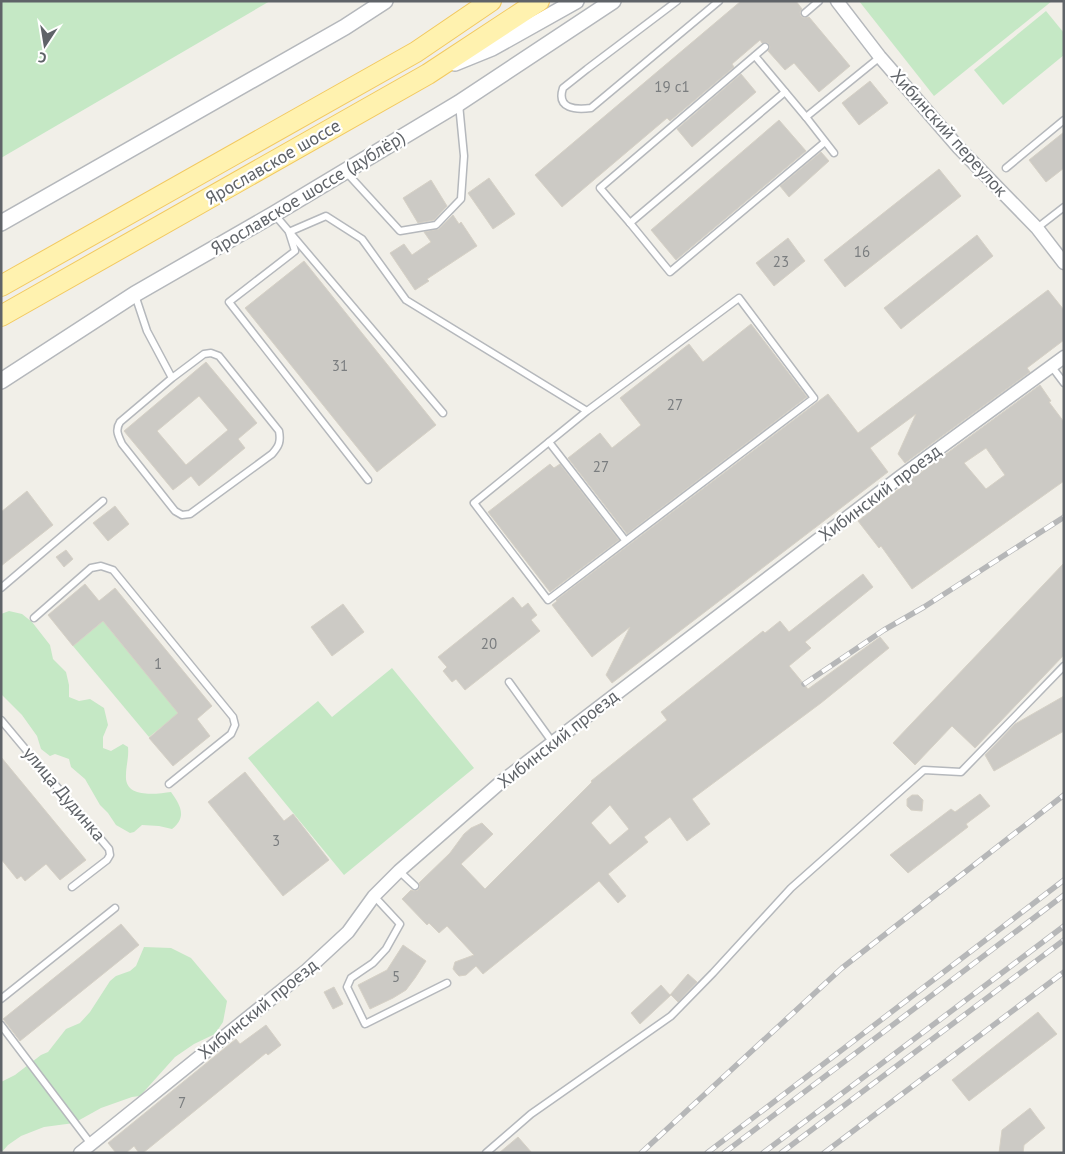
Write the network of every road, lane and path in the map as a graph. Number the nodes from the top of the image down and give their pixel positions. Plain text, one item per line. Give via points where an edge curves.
1 (385, 1) edge
2 (491, 1) edge
3 (540, 1) edge
4 (576, 1) edge
5 (613, 1) edge
6 (676, 1) edge
7 (719, 1) edge
8 (819, 1) edge
9 (837, 1) edge
10 (805, 13) dead end
11 (765, 47) dead end
12 (755, 56) junction
13 (880, 57) junction
14 (428, 74) junction
15 (785, 92) junction
16 (459, 103) junction
17 (806, 118) junction
18 (1064, 120) edge
19 (825, 142) junction
20 (834, 153) dead end
21 (1006, 168) dead end
22 (346, 171) junction
23 (1064, 206) edge
24 (274, 214) junction
25 (1, 223) edge
26 (630, 223) junction
27 (1037, 228) junction
28 (289, 232) junction
29 (1064, 263) edge
30 (1, 286) edge
31 (134, 294) junction
32 (1, 316) edge
33 (1064, 357) edge
34 (1052, 367) junction
35 (172, 378) junction
36 (1, 381) edge
37 (1064, 383) edge
38 (588, 411) junction
39 (443, 413) dead end
40 (548, 442) junction
41 (368, 480) dead end
42 (103, 501) dead end
43 (625, 540) junction
44 (1, 588) edge
45 (34, 618) dead end
46 (1064, 666) edge
47 (509, 682) dead end
48 (1, 720) edge
49 (553, 743) junction
50 (169, 784) dead end
51 (399, 870) junction
52 (415, 886) dead end
53 (72, 887) dead end
54 (374, 896) junction
55 (115, 908) dead end
56 (447, 983) dead end
57 (1, 999) edge
58 (1, 1025) edge
59 (91, 1144) junction
60 (80, 1153) edge
61 (486, 1153) edge

1 - 25 street
2 - 30 main road, Ярославское шоссе via 416,52
3 - 14 main road, Ярославское шоссе
4 - 14 street via 492,48
5 - 16 street, Ярославское шоссе (дублёр)
6 - 7 lane via 564,88 562,98 565,104 576,109 591,108
8 - 10 lane
9 - 13 street, Хибинский переулок
11 - 12 lane
12 - 15 lane
12 - 26 lane via 600,188
13 - 17 lane
13 - 27 street, Хибинский переулок via 959,148
14 - 32 main road, Ярославское шоссе
15 - 17 lane
15 - 26 lane
16 - 22 street, Ярославское шоссе (дублёр)
16 - 22 lane via 464,156 461,199 436,225 400,231
17 - 19 lane
18 - 21 lane
19 - 20 lane
19 - 26 lane via 670,272
22 - 24 street, Ярославское шоссе (дублёр)
23 - 27 lane
24 - 28 lane
24 - 31 street, Ярославское шоссе (дублёр)
27 - 29 street, Хибинский переулок
28 - 38 lane via 326,216 362,239 406,300
28 - 39 lane
28 - 41 lane via 295,251 229,302
31 - 35 lane via 147,331
31 - 36 street, Ярославское шоссе (дублёр)
33 - 34 street, Хибинский проезд
34 - 37 lane
34 - 49 street, Хибинский проезд via 900,477
35 - 35 lane via 120,422 117,435 175,511 182,515 190,514 272,454 279,447 281,438 279,431 219,356 204,354
38 - 40 lane
38 - 43 lane via 738,298 814,398
40 - 43 lane
40 - 43 lane via 474,503 548,600
42 - 44 lane
45 - 50 lane via 91,568 101,566 113,570 120,578 233,717 235,725 231,734
46 - 61 lane via 961,772 924,770 791,888 671,1016 531,1114
47 - 49 lane
48 - 53 lane, улица Дудинка via 109,849 107,860
49 - 51 street, Хибинский проезд via 501,782
51 - 52 lane
51 - 54 street, Хибинский проезд
54 - 56 lane via 400,924 386,949 351,978 347,987 364,1024
54 - 59 street, Хибинский проезд via 348,932 307,970
55 - 57 lane
58 - 59 lane
59 - 60 street, Хибинский проезд

